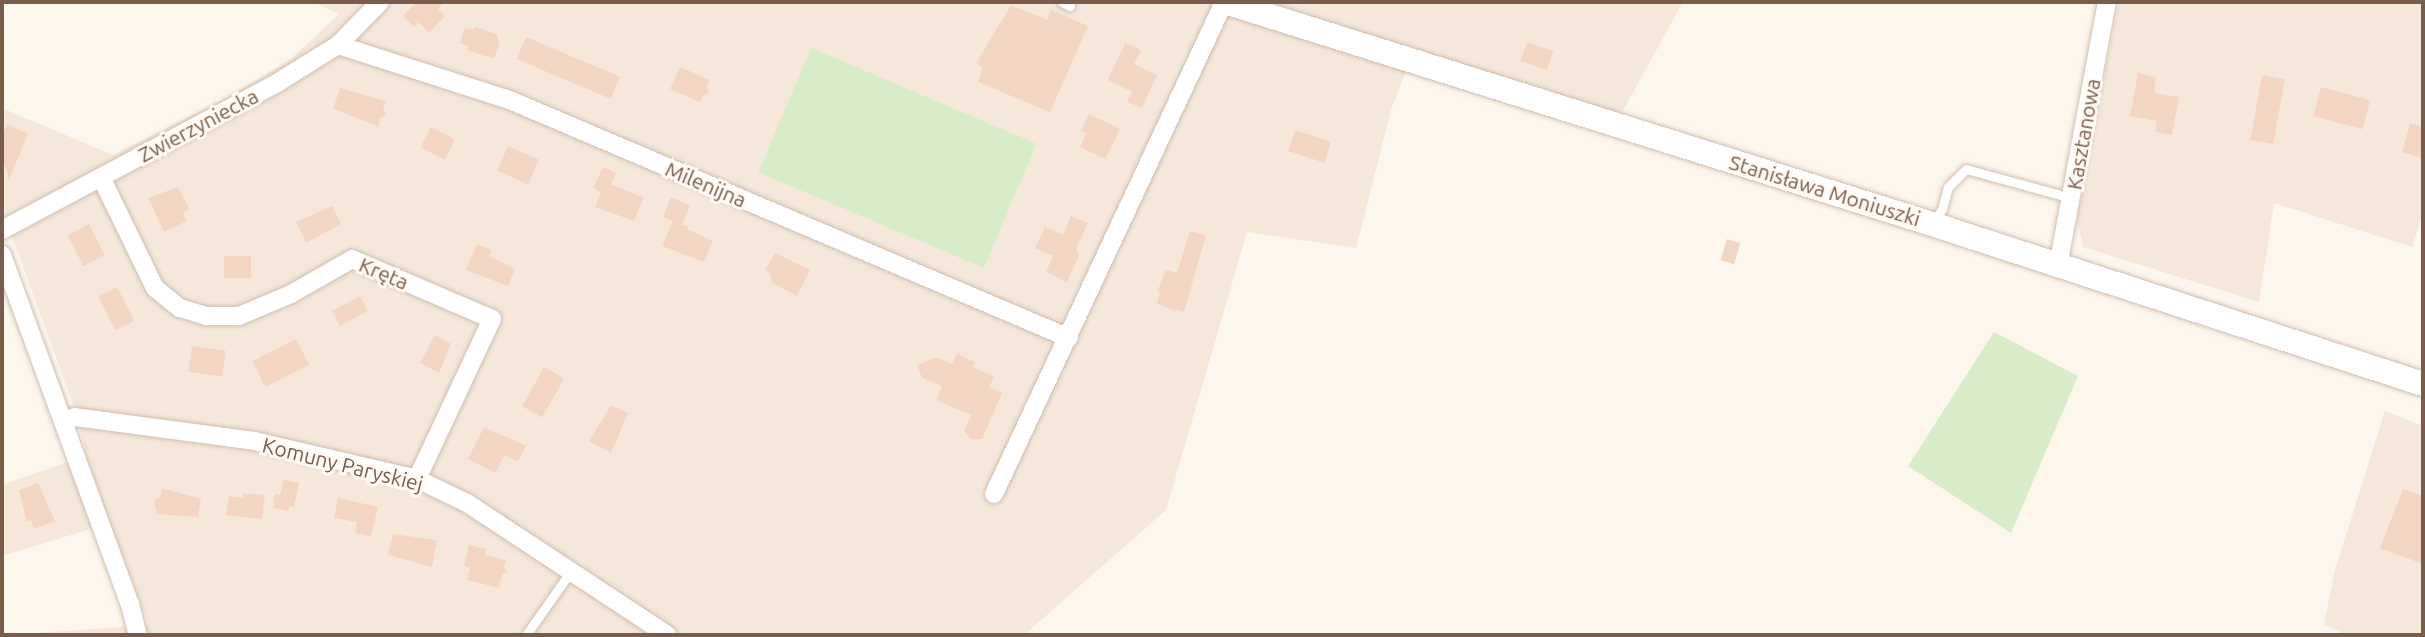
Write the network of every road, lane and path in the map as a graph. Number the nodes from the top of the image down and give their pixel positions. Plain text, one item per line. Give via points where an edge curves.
1 (380, 2) edge
2 (1224, 2) edge
3 (2107, 2) edge
4 (1282, 10) edge
5 (338, 45) junction
6 (101, 177) junction
7 (2071, 198) junction
8 (1932, 224) junction
9 (2, 230) edge
10 (2, 255) edge
11 (2058, 266) junction
12 (1069, 338) junction
13 (2423, 384) edge
14 (63, 422) junction
15 (417, 479) junction
16 (994, 494) dead end
17 (571, 572) junction
18 (138, 635) edge
19 (526, 635) edge
20 (667, 635) edge

1 - 5 street, Zwierzyniecka
2 - 4 main road, Stanisława Moniuszki
2 - 12 street
3 - 7 street, Kasztanowa
4 - 8 main road, Stanisława Moniuszki
5 - 6 street, Zwierzyniecka via 277,83
5 - 12 street, Milenijna via 512,101
6 - 9 street, Zwierzyniecka
6 - 15 street, Kręta via 155,288 180,307 206,316 239,316 291,294 352,258 492,319
7 - 8 lane via 1966,169 1948,187
7 - 11 street, Kasztanowa
8 - 11 main road, Stanisława Moniuszki
10 - 14 street
11 - 13 main road, Stanisława Moniuszki
12 - 16 street
14 - 15 street, Komuny Paryskiej via 75,417 254,441
14 - 18 street
15 - 17 street, Komuny Paryskiej via 467,503
17 - 19 lane
17 - 20 street, Komuny Paryskiej

